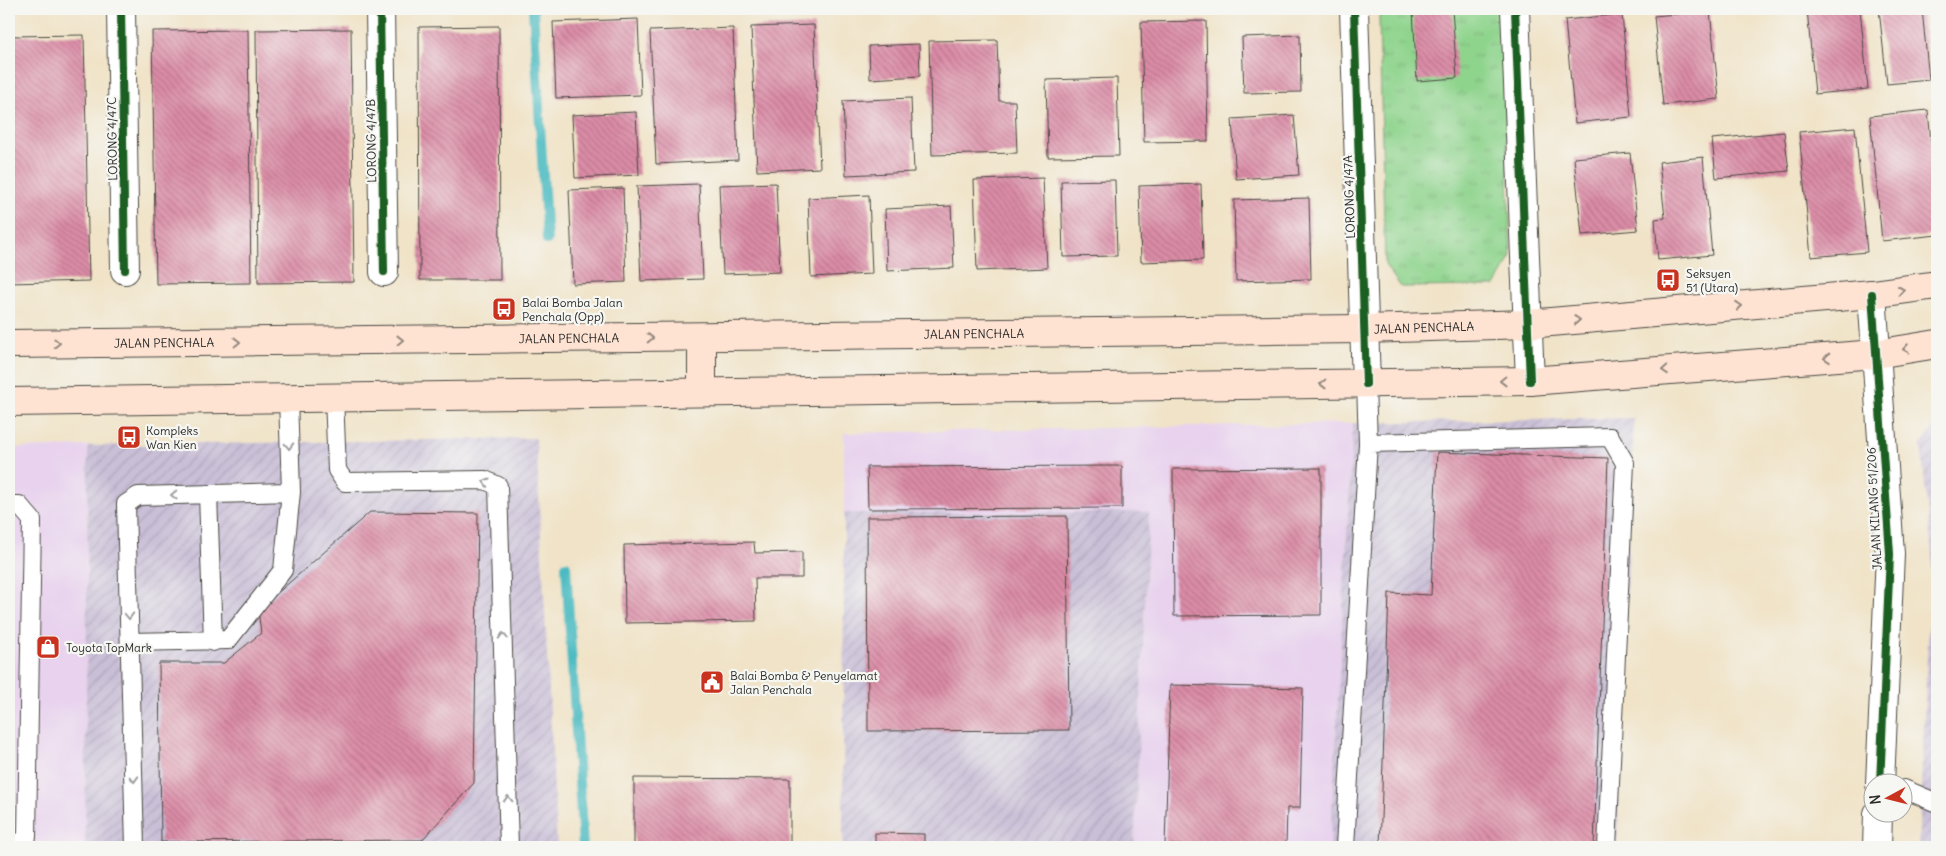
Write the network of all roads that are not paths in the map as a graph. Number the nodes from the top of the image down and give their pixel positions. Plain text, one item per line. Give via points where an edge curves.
1 (121, 9) edge
2 (380, 9) edge
3 (1354, 9) edge
4 (1515, 9) edge
5 (125, 270) dead end
6 (384, 272) dead end
7 (1937, 285) edge
8 (1872, 294) junction
9 (1528, 324) junction
10 (1364, 329) junction
11 (702, 337) junction
12 (9, 344) edge
13 (1937, 344) edge
14 (1876, 354) junction
15 (1530, 380) junction
16 (1366, 384) junction
17 (702, 392) junction
18 (334, 397) junction
19 (288, 398) junction
20 (9, 402) edge
21 (1368, 443) junction
22 (291, 492) junction
23 (208, 494) junction
24 (9, 505) edge
25 (130, 642) junction
26 (213, 642) junction
27 (1888, 774) edge
28 (1914, 794) edge
29 (1937, 803) edge
30 (1878, 824) edge
31 (16, 847) edge
32 (135, 847) edge
33 (510, 847) edge
34 (1345, 847) edge
35 (1607, 847) edge
36 (1877, 847) edge

1 - 5 street, LORONG 4/47C
2 - 6 street, LORONG 4/47B
3 - 10 street, LORONG 4/47A
4 - 9 street
8 -> 7 main road, JALAN PENCHALA
9 -> 8 main road, JALAN PENCHALA
8 - 14 street, JALAN KILANG 51/206
9 - 10 main road, JALAN PENCHALA
9 - 15 street
10 - 11 main road, JALAN PENCHALA
10 - 16 street, LORONG 4/47A
12 -> 11 main road, JALAN PENCHALA
11 - 17 main road
13 -> 14 main road
14 -> 15 main road
14 - 27 street, JALAN KILANG 51/206 via 1890,554
15 -> 16 main road
16 -> 17 main road
16 - 21 lane
17 - 18 main road
18 - 19 main road
33 -> 18 lane via 498,486 485,480 345,482 337,470
19 - 20 main road
19 -> 22 lane
21 - 34 lane
21 - 35 lane via 1610,437 1625,463
22 - 23 lane
22 - 26 lane via 283,570 228,640
23 -> 25 lane via 138,496 126,504
23 - 26 lane
24 - 31 lane via 19,505 32,520 27,837
25 - 26 lane
25 -> 32 lane
28 - 29 lane
30 - 36 street

